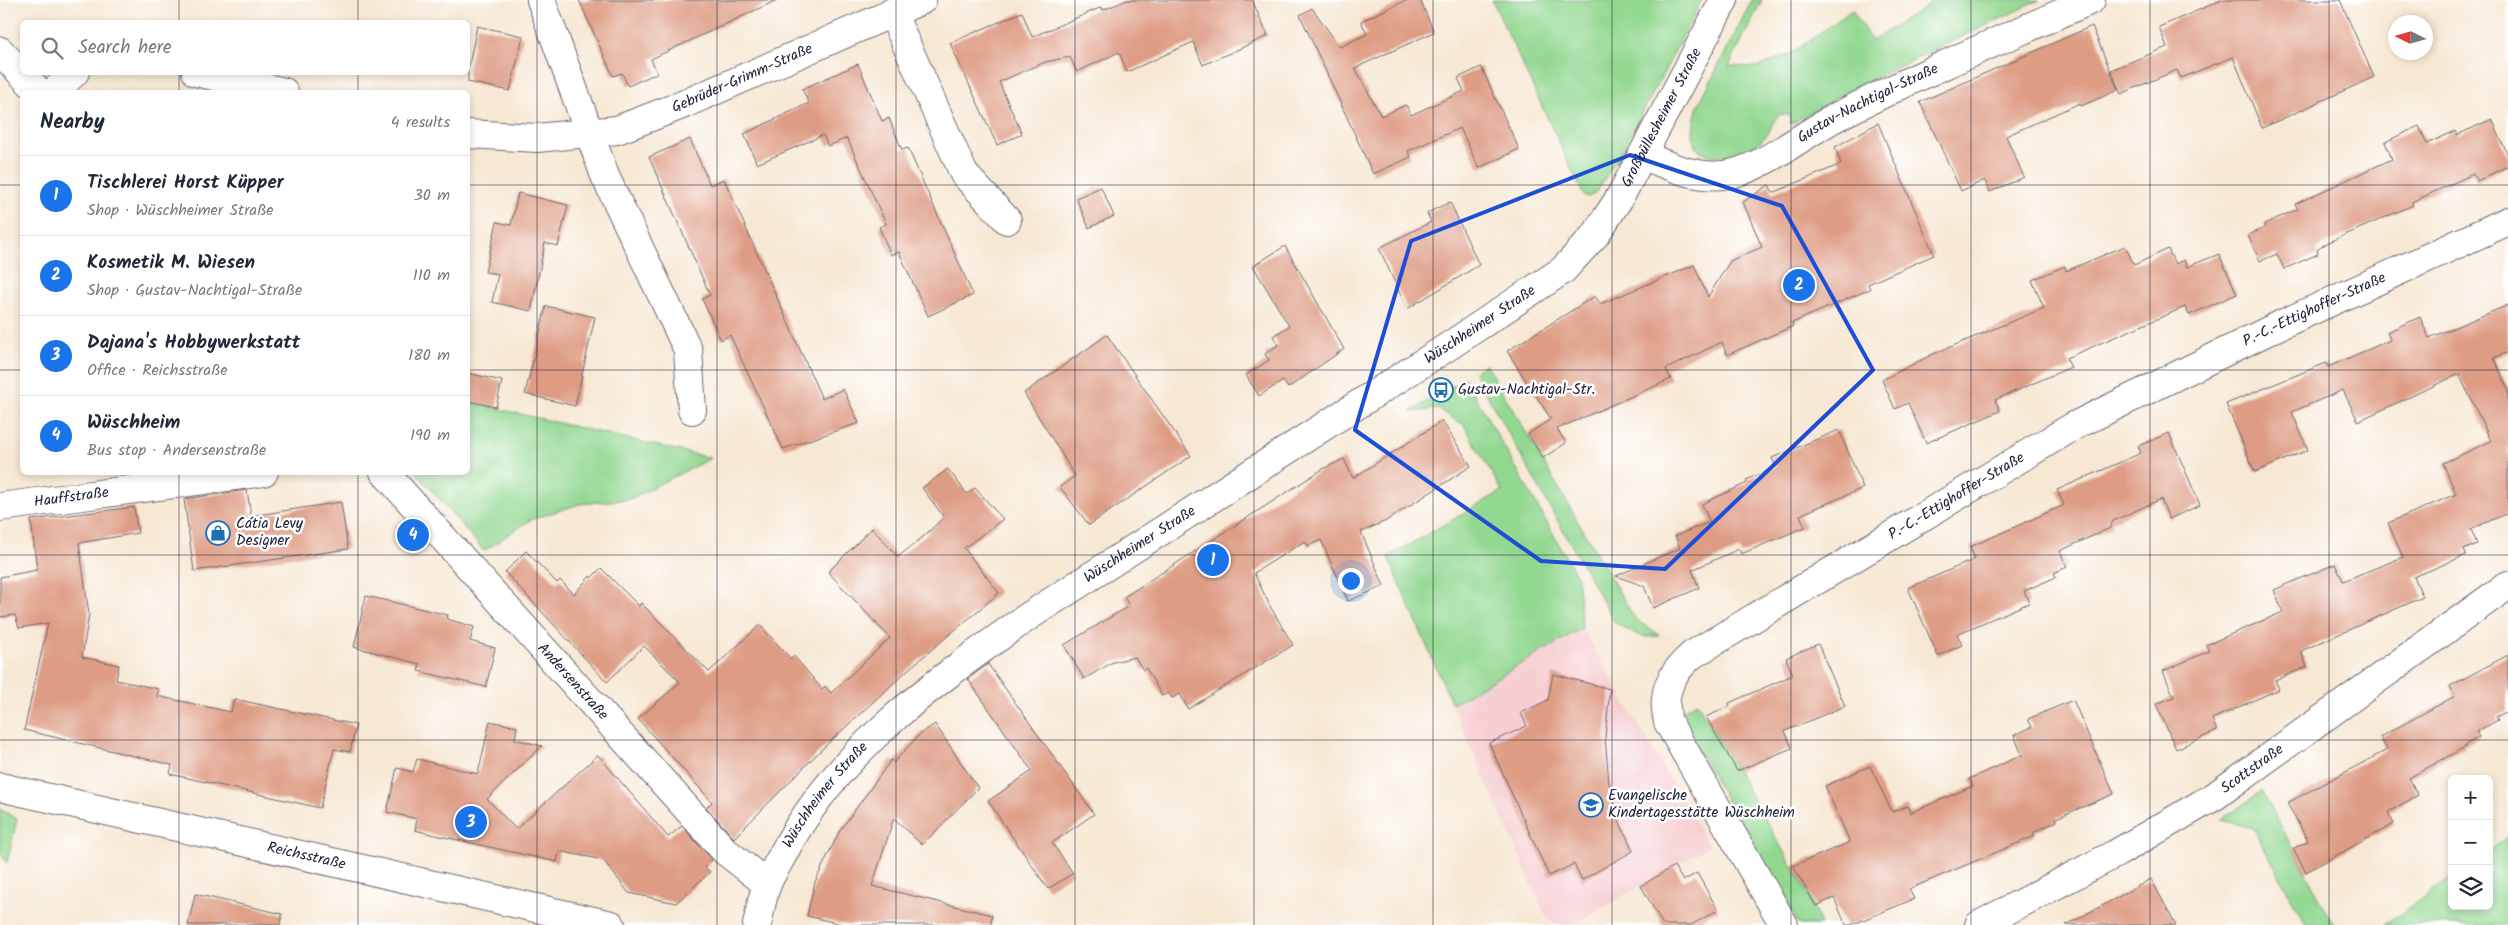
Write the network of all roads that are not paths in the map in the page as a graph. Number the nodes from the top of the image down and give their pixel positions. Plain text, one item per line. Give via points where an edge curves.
1 (541, 0) edge
2 (922, 0) edge
3 (1724, 0) edge
4 (2091, 0) edge
5 (892, 12) junction
6 (0, 52) edge
7 (20, 73) edge
8 (22, 75) edge
9 (72, 75) edge
10 (209, 75) edge
11 (37, 90) edge
12 (56, 90) edge
13 (275, 90) edge
14 (470, 134) edge
15 (590, 134) junction
16 (1643, 155) junction
17 (1007, 220) dead end
18 (2508, 221) edge
19 (1596, 234) joint
20 (692, 410) dead end
21 (241, 475) edge
22 (387, 475) edge
23 (0, 507) edge
24 (2508, 585) edge
25 (0, 787) edge
26 (767, 884) junction
27 (611, 925) edge
28 (757, 925) edge
29 (1784, 925) edge
30 (1979, 925) edge

1 - 15 street
2 - 5 street, Gebrüder-Grimm-Straße
3 - 16 street, Großbüllesheimer Straße
4 - 16 street, Gustav-Nachtigal-Straße via 1899,85 1735,173 1719,176 1689,172
5 - 15 street, Gebrüder-Grimm-Straße via 644,121
5 - 17 street via 964,174
6 - 7 street
8 - 11 street
9 - 12 street
10 - 13 street
14 - 15 street, Gebrüder-Grimm-Straße via 537,138
15 - 20 street via 605,176 688,350
16 - 19 street, Großbüllesheimer Straße
18 - 29 street, P.-C.-Ettighoffer-Straße via 2280,325 2074,426 1681,664 1669,681 1665,709 1668,722
19 - 26 street, Wüschheimer Straße via 1568,265 1545,282 973,655 885,727 832,779 810,808
21 - 23 street, Hauffstraße
22 - 26 street, Andersenstraße via 725,851
24 - 30 street, Scottstraße via 2215,796 2117,853
25 - 27 street, Reichsstraße
26 - 28 street, Wüschheimer Straße

